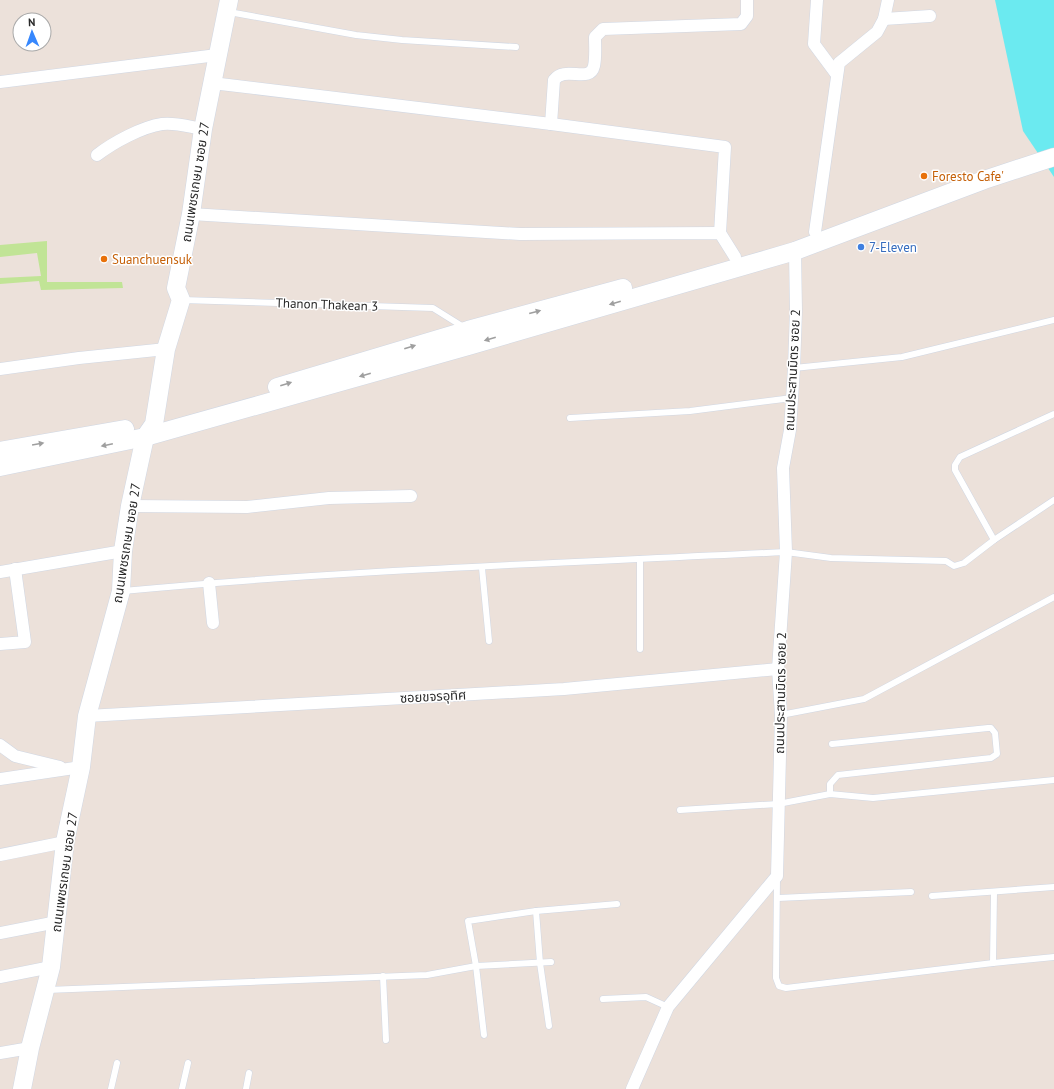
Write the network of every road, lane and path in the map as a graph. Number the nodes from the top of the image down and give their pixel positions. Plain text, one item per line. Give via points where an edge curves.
1 (747, 0) edge
2 (817, 0) edge
3 (888, 0) edge
4 (228, 6) edge
5 (930, 16) dead end
6 (884, 19) junction
7 (516, 47) dead end
8 (217, 55) junction
9 (838, 75) junction
10 (0, 82) edge
11 (212, 83) junction
12 (551, 124) junction
13 (203, 129) junction
14 (97, 155) dead end
15 (1054, 157) edge
16 (982, 176) junction
17 (191, 214) junction
18 (815, 232) junction
19 (720, 233) junction
20 (795, 251) junction
21 (735, 257) junction
22 (682, 278) junction
23 (181, 300) junction
24 (1054, 320) edge
25 (468, 330) junction
26 (166, 349) junction
27 (794, 368) junction
28 (0, 369) edge
29 (792, 398) junction
30 (1054, 414) edge
31 (570, 418) dead end
32 (150, 430) junction
33 (0, 451) edge
34 (0, 467) edge
35 (411, 496) dead end
36 (1054, 500) edge
37 (130, 506) junction
38 (994, 540) junction
39 (123, 551) junction
40 (786, 552) junction
41 (640, 560) junction
42 (482, 568) junction
43 (15, 569) junction
44 (0, 572) edge
45 (209, 583) junction
46 (121, 591) junction
47 (1054, 597) edge
48 (213, 624) dead end
49 (489, 642) dead end
50 (0, 644) edge
51 (640, 649) dead end
52 (778, 669) junction
53 (781, 715) junction
54 (87, 716) junction
55 (832, 744) dead end
56 (0, 745) edge
57 (77, 767) junction
58 (0, 779) edge
59 (1054, 780) edge
60 (830, 794) junction
61 (778, 804) junction
62 (680, 810) dead end
63 (65, 842) junction
64 (0, 855) edge
65 (777, 876) junction
66 (1054, 887) edge
67 (911, 892) dead end
68 (994, 892) junction
69 (932, 896) dead end
70 (778, 898) junction
71 (617, 904) dead end
72 (536, 911) junction
73 (57, 922) junction
74 (0, 933) edge
75 (1054, 958) edge
76 (552, 962) dead end
77 (540, 963) junction
78 (993, 963) junction
79 (476, 966) junction
80 (51, 967) junction
81 (383, 976) junction
82 (0, 977) edge
83 (46, 990) junction
84 (603, 999) dead end
85 (668, 1007) junction
86 (549, 1026) dead end
87 (484, 1035) dead end
88 (386, 1040) dead end
89 (30, 1048) junction
90 (0, 1053) edge
91 (117, 1063) dead end
92 (188, 1064) dead end
93 (249, 1073) dead end
94 (22, 1089) edge
95 (111, 1089) edge
96 (182, 1089) edge
97 (246, 1089) edge
98 (632, 1089) edge

1 - 12 street via 747,16 741,24 603,29 595,37 594,66 591,70 583,74 562,73 554,80
2 - 9 street via 814,44
3 - 6 street
4 - 7 lane via 356,35
4 - 8 main road, ถนนเพชรเกษม ซอย 27
5 - 6 street
6 - 9 street via 877,32 839,63
8 - 10 street
8 - 11 main road, ถนนเพชรเกษม ซอย 27
9 - 18 street
11 - 12 street
11 - 13 main road, ถนนเพชรเกษม ซอย 27
12 - 19 street via 725,147
13 - 14 street via 162,124 123,139
13 - 17 main road, ถนนเพชรเกษม ซอย 27
15 - 16 main road via 1028,167
16 - 18 main road
16 - 20 main road
17 - 19 street via 520,234
17 - 23 main road, ถนนเพชรเกษม ซอย 27 via 176,288
18 - 21 main road
19 - 21 street
20 - 22 main road
20 - 27 street, ถนนประสานมิตร ซอย 2
21 - 22 main road
25 -> 22 main road
22 -> 32 main road
23 - 25 lane, Thanon Thakean 3 via 433,308
23 - 26 main road, ถนนเพชรเกษม ซอย 27
24 - 27 lane via 902,357
32 -> 25 main road
26 - 28 street
26 - 32 main road, ถนนเพชรเกษม ซอย 27
27 - 29 street, ถนนประสานมิตร ซอย 2
29 - 31 lane via 690,411
29 - 40 street, ถนนประสานมิตร ซอย 2 via 790,430 783,468
30 - 38 lane via 957,460 955,470
33 -> 32 main road
32 -> 34 main road
32 - 37 main road, ถนนเพชรเกษม ซอย 27
35 - 37 street via 329,498 247,507
36 - 38 lane
37 - 39 main road, ถนนเพชรเกษม ซอย 27
38 - 40 lane via 964,563 954,566 946,561 831,558
39 - 43 street
39 - 46 main road, ถนนเพชรเกษม ซอย 27
40 - 41 lane
40 - 52 street, ถนนประสานมิตร ซอย 2
41 - 42 lane
41 - 51 lane
42 - 45 lane
42 - 49 lane
43 - 44 street
43 - 50 street via 25,642
45 - 46 lane
45 - 48 street
46 - 54 main road, ถนนเพชรเกษม ซอย 27
47 - 53 lane via 864,699
52 - 53 street, ถนนประสานมิตร ซอย 2
52 - 54 street, ซอยขจรอุทิศ via 564,689
53 - 61 street, ถนนประสานมิตร ซอย 2
54 - 57 main road, ถนนเพชรเกษม ซอย 27
55 - 60 lane via 991,728 995,733 997,754 991,758 838,775 830,784
56 - 57 street via 15,756 64,768
57 - 58 street
57 - 63 main road, ถนนเพชรเกษม ซอย 27
59 - 60 lane via 873,798
60 - 61 lane
61 - 62 lane
61 - 65 street, ถนนประสานมิตร ซอย 2
63 - 64 street
63 - 73 main road, ถนนเพชรเกษม ซอย 27
65 - 70 lane
65 - 85 street
66 - 68 lane
67 - 70 lane
68 - 69 lane
68 - 78 lane
70 - 78 lane via 776,978 779,986 786,988
71 - 72 lane
72 - 77 lane
72 - 79 lane via 468,921
73 - 74 street
73 - 80 main road, ถนนเพชรเกษม ซอย 27
75 - 78 lane
76 - 77 lane
77 - 79 lane
77 - 86 lane
79 - 81 lane via 427,975
79 - 87 lane
80 - 82 street
80 - 83 main road, ถนนเพชรเกษม ซอย 27
81 - 83 lane
81 - 88 lane
83 - 89 main road, ถนนเพชรเกษม ซอย 27
84 - 85 lane via 646,997
85 - 98 street
89 - 90 street
89 - 94 main road, ถนนเพชรเกษม ซอย 27
91 - 95 lane
92 - 96 lane
93 - 97 lane

